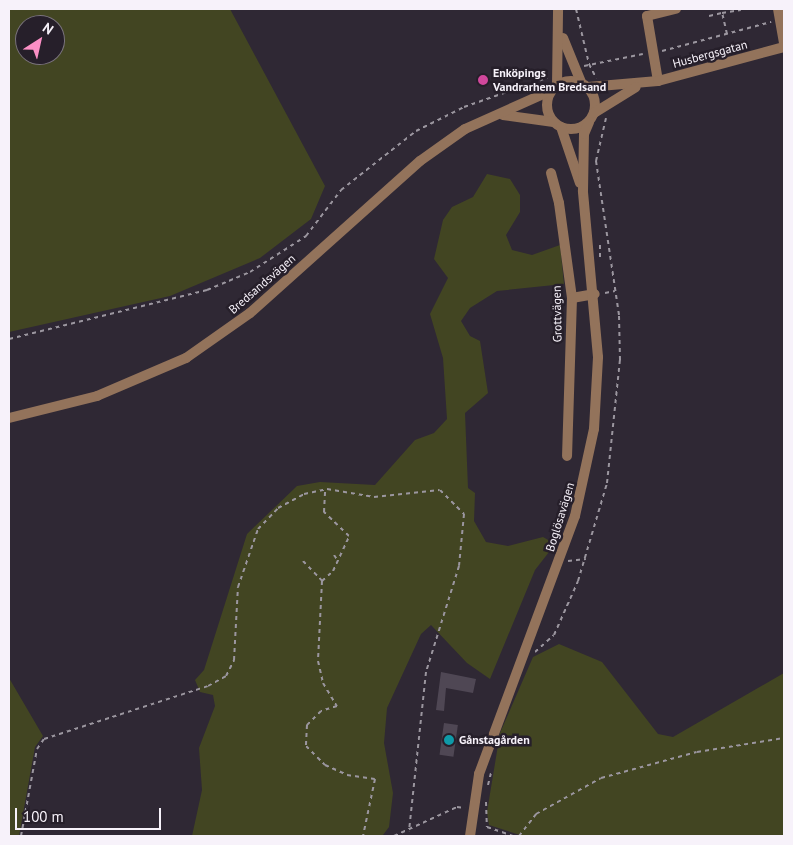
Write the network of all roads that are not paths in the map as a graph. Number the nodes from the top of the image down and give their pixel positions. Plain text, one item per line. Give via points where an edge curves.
1 (558, 9) edge
2 (676, 9) edge
3 (646, 12) edge
4 (779, 14) edge
5 (561, 32) junction
6 (784, 46) edge
7 (658, 81) junction
8 (642, 84) junction
9 (585, 85) junction
10 (554, 88) junction
11 (502, 115) junction
12 (591, 118) junction
13 (557, 124) junction
14 (551, 172) dead end
15 (583, 191) junction
16 (595, 294) junction
17 (572, 298) junction
18 (9, 418) edge
19 (567, 456) dead end
20 (470, 836) edge

1 - 5 street
2 - 3 street
3 - 7 street
4 - 6 street
5 - 9 street
5 - 10 street via 560,71
6 - 7 street, Husbergsgatan
7 - 8 street, Husbergsgatan
8 - 9 street, Husbergsgatan via 602,89
8 - 12 street, Husbergsgatan via 606,104
9 - 10 street
9 - 12 street via 595,98
10 - 11 street, Bredsandsvägen
10 - 13 street via 546,104
11 - 13 street
11 - 18 street, Bredsandsvägen via 465,130 420,160 250,313 186,358 97,396
12 - 13 street via 575,129
12 - 15 street, Boglösavägen via 584,134
13 - 15 street, Boglösavägen
14 - 17 street, Grottvägen via 560,204
15 - 16 street, Boglösavägen
16 - 17 street
16 - 20 street, Boglösavägen via 598,357 594,429 575,516 560,562 499,713 472,808
17 - 19 street, Grottvägen

